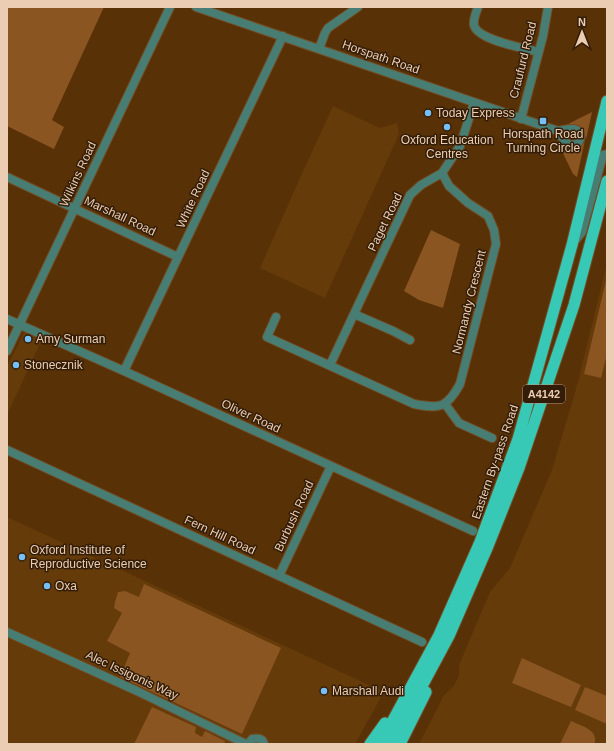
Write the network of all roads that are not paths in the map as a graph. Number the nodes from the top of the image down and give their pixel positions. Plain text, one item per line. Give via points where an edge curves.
1 (170, 7) edge
2 (199, 7) edge
3 (358, 7) edge
4 (478, 7) edge
5 (548, 7) edge
6 (283, 36) junction
7 (319, 49) junction
8 (538, 52) junction
9 (607, 101) edge
10 (474, 102) junction
11 (521, 119) junction
12 (558, 131) dead end
13 (597, 145) junction
14 (606, 155) edge
15 (442, 173) junction
16 (7, 177) edge
17 (607, 181) edge
18 (75, 208) junction
19 (572, 246) junction
20 (178, 257) junction
21 (354, 314) junction
22 (276, 317) dead end
23 (7, 319) edge
24 (19, 324) junction
25 (410, 340) dead end
26 (7, 351) edge
27 (330, 365) junction
28 (124, 371) junction
29 (446, 404) junction
30 (492, 438) dead end
31 (7, 450) edge
32 (331, 466) junction
33 (473, 531) dead end
34 (279, 576) junction
35 (7, 632) edge
36 (449, 636) junction
37 (422, 642) dead end
38 (399, 708) junction
39 (247, 744) edge
40 (264, 744) edge
41 (370, 744) edge
42 (380, 744) edge
43 (391, 744) edge
44 (400, 744) edge

1 - 18 street, Wilkins Road
2 - 6 street, Horspath Road
3 - 7 street via 328,28
4 - 8 street via 474,26 478,33 486,38
5 - 8 street, Craufurd Road
6 - 7 street, Horspath Road
6 - 20 street, White Road
7 - 10 street, Horspath Road
8 - 11 street, Craufurd Road
9 - 13 highway, Eastern By-pass Road / A4142
10 - 11 street, Horspath Road
10 - 15 street, Paget Road via 460,146
11 - 12 street, Horspath Road
13 - 14 street
13 - 19 highway, Eastern By-pass Road / A4142
14 - 19 street via 582,232
15 - 21 street, Paget Road via 420,185 410,195
15 - 29 street, Normandy Crescent via 449,186 488,216 496,244 460,384 453,398
16 - 18 street, Marshall Road
17 - 36 highway, Eastern By-pass Road / A4142 via 574,305 519,468
18 - 20 street, Marshall Road
18 - 24 street, Wilkins Road
19 - 38 highway, Eastern By-pass Road / A4142 via 518,439 480,542 439,635
20 - 28 street, White Road
21 - 25 street
21 - 27 street, Paget Road
22 - 27 street via 264,335
23 - 24 street, Oliver Road
24 - 26 street, Wilkins Road
24 - 28 street, Oliver Road
27 - 29 street via 414,404 430,407
28 - 32 street, Oliver Road
29 - 30 street via 459,423
31 - 34 street, Fern Hill Road
32 - 33 street, Oliver Road
32 - 34 street, Burbush Road
34 - 37 street, Fern Hill Road
35 - 39 street, Alec Issigonis Way via 137,690
36 - 43 highway, Eastern By-pass Road / A4142
36 - 44 highway via 426,693
38 - 41 highway
38 - 42 highway, Eastern By-pass Road / A4142
39 - 40 street via 252,738 262,740

